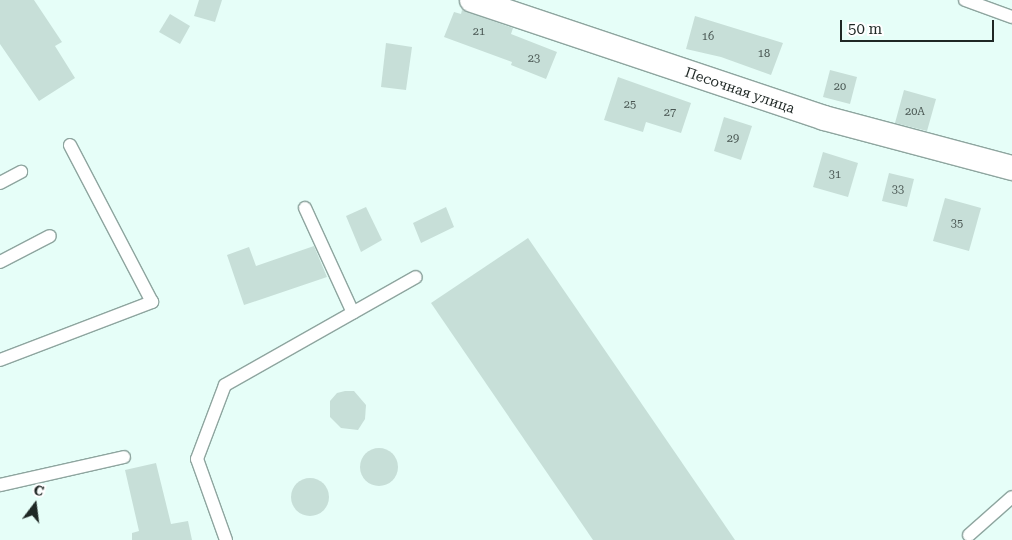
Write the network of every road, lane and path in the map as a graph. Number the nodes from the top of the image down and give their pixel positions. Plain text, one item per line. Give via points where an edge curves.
1 (472, 0) edge
2 (965, 0) edge
3 (1012, 17) edge
4 (70, 146) dead end
5 (1012, 168) edge
6 (21, 172) dead end
7 (0, 183) edge
8 (305, 208) dead end
9 (50, 236) dead end
10 (0, 262) edge
11 (416, 277) dead end
12 (353, 313) junction
13 (0, 360) edge
14 (124, 457) dead end
15 (0, 485) edge
16 (1012, 497) edge
17 (969, 536) dead end
18 (226, 540) edge

1 - 5 street, Песочная улица via 824,118
2 - 3 lane
4 - 13 lane via 152,302
6 - 7 lane
8 - 12 lane
9 - 10 lane
11 - 12 lane
12 - 18 lane via 225,385 197,459
14 - 15 lane
16 - 17 lane

